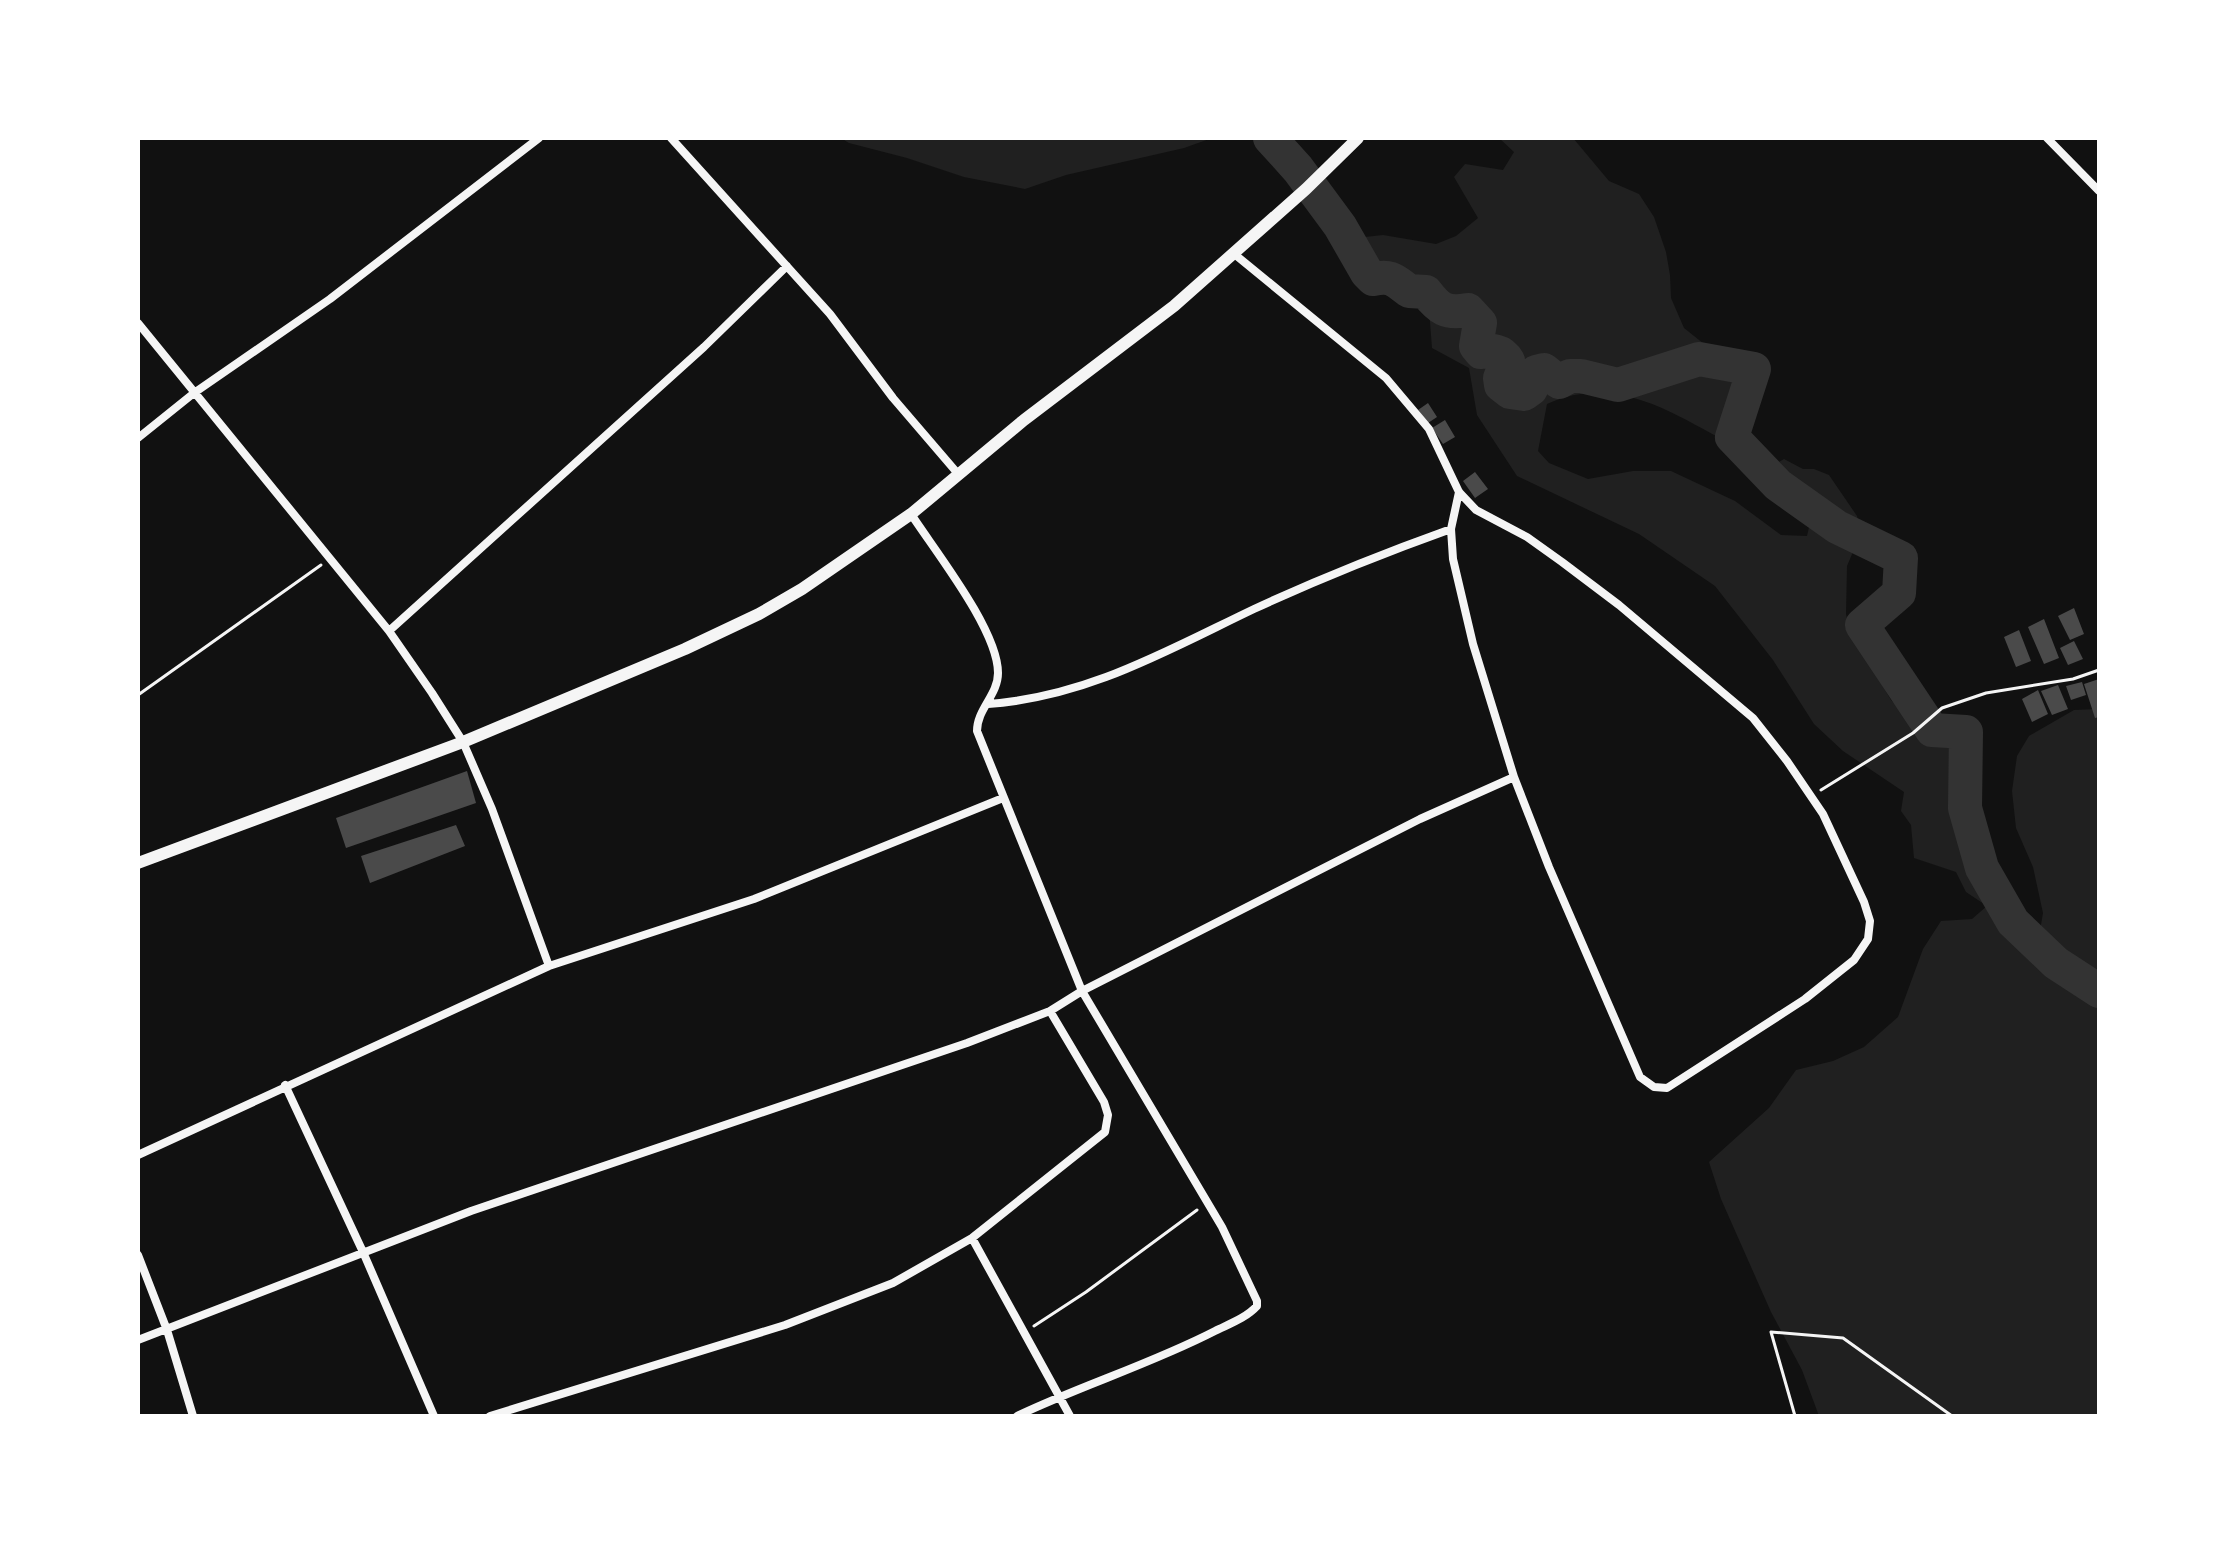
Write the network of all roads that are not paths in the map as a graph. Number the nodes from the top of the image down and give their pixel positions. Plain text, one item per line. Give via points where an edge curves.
1 (539, 138) edge
2 (671, 138) edge
3 (1358, 138) edge
4 (2047, 138) edge
5 (2099, 191) edge
6 (1233, 253) junction
7 (787, 266) junction
8 (138, 323) edge
9 (194, 393) junction
10 (138, 438) edge
11 (959, 475) junction
12 (1459, 492) junction
13 (911, 514) junction
14 (1451, 529) junction
15 (389, 631) junction
16 (988, 704) junction
17 (463, 742) junction
18 (1514, 777) junction
19 (1003, 798) junction
20 (138, 863) edge
21 (549, 966) junction
22 (1082, 991) junction
23 (1050, 1011) junction
24 (285, 1085) junction
25 (138, 1155) edge
26 (972, 1238) junction
27 (363, 1252) junction
28 (138, 1255) edge
29 (167, 1330) junction
30 (138, 1340) edge
31 (1060, 1398) junction
32 (193, 1416) edge
33 (434, 1416) edge
34 (490, 1416) edge
35 (1017, 1416) edge
36 (1070, 1416) edge

1 - 9 street via 330,299
2 - 7 street
3 - 6 street
4 - 5 street
6 - 11 street via 1174,306
6 - 12 street via 1386,378 1429,429
7 - 11 street
7 - 15 street
8 - 9 street
9 - 10 street
9 - 15 street
11 - 13 street
12 - 14 street
12 - 18 street via 1476,510 1562,562 1753,718 1823,814 1864,902 1868,939 1854,960 1805,999 1679,1082 1654,1087 1640,1077
13 - 16 street via 993,647 998,675
13 - 17 street via 759,614
14 - 16 street via 1329,575 1128,670 1027,701
14 - 18 street via 1461,599
15 - 17 street
16 - 19 street via 977,731
17 - 20 street
17 - 21 street
18 - 22 street via 1420,819
19 - 21 street via 754,899
19 - 22 street
21 - 24 street
22 - 23 street
22 - 31 street via 1207,1202 1257,1306 1151,1362
23 - 26 street via 1104,1102 1105,1132
23 - 27 street
24 - 25 street
24 - 27 street
26 - 31 street
26 - 34 street via 893,1283 785,1325
27 - 29 street
27 - 33 street
28 - 29 street
29 - 30 street
29 - 32 street
31 - 35 street
31 - 36 street

